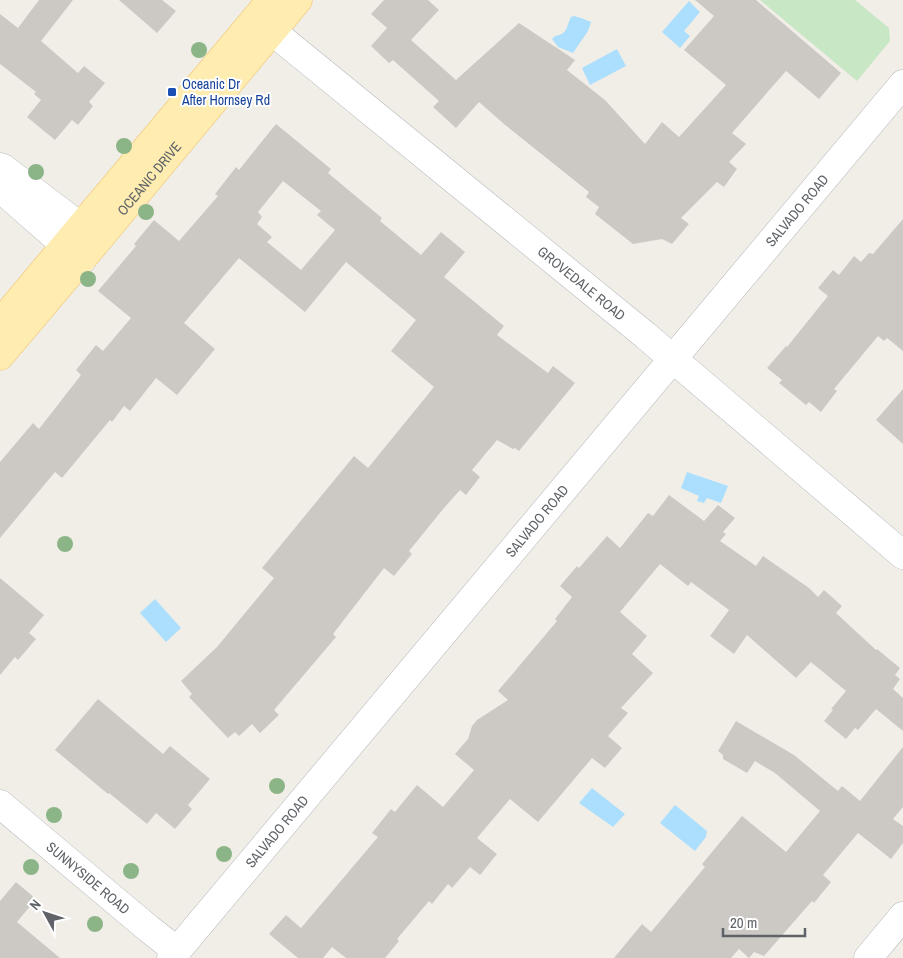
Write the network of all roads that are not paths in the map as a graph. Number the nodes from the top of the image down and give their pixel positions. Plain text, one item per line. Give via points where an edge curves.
1 (298, 0) edge
2 (267, 16) edge
3 (903, 84) edge
4 (0, 167) edge
5 (0, 188) edge
6 (82, 243) junction
7 (0, 323) edge
8 (0, 356) edge
9 (673, 359) junction
10 (903, 555) edge
11 (0, 804) edge
12 (903, 916) edge
13 (174, 954) edge
14 (868, 958) edge

1 - 2 main road, OCEANIC DRIVE
2 - 6 main road, OCEANIC DRIVE
2 - 9 street, GROVEDALE ROAD
3 - 9 street, SALVADO ROAD
4 - 6 street
5 - 6 street
6 - 7 main road, OCEANIC DRIVE
6 - 8 main road, OCEANIC DRIVE
9 - 10 street, GROVEDALE ROAD
9 - 13 street, SALVADO ROAD
11 - 13 street, SUNNYSIDE ROAD
12 - 14 street

